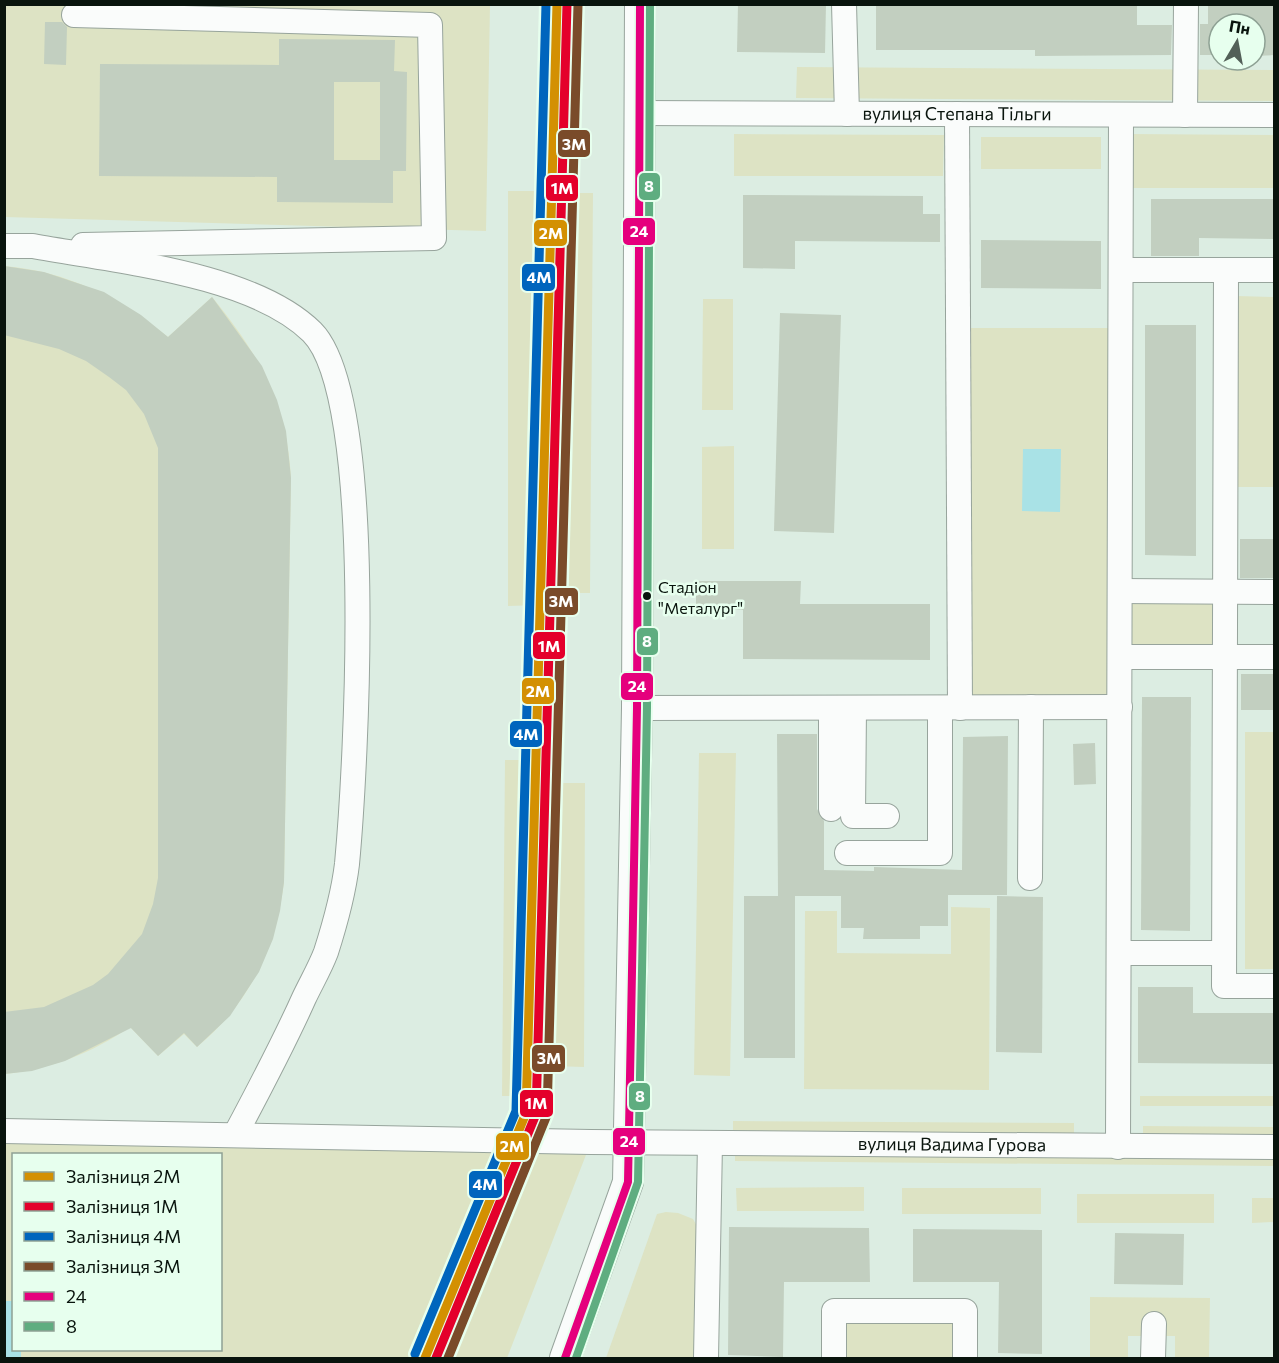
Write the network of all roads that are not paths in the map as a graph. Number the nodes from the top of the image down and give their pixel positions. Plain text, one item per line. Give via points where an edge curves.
1 (640, 4) edge
2 (844, 4) edge
3 (1185, 4) edge
4 (74, 15) dead end
5 (639, 113) junction
6 (847, 114) junction
7 (957, 114) junction
8 (1121, 115) junction
9 (1185, 115) junction
10 (1275, 115) edge
11 (4, 246) edge
12 (33, 246) junction
13 (1121, 270) junction
14 (1227, 270) junction
15 (1275, 270) edge
16 (1120, 591) junction
17 (1226, 592) junction
18 (1275, 592) edge
19 (1120, 657) junction
20 (1225, 657) junction
21 (1275, 657) edge
22 (1031, 707) junction
23 (1119, 707) junction
24 (637, 708) junction
25 (843, 708) junction
26 (950, 708) junction
27 (831, 808) dead end
28 (887, 816) dead end
29 (847, 853) dead end
30 (1030, 878) dead end
31 (1119, 953) junction
32 (1224, 953) junction
33 (1275, 986) edge
34 (4, 1131) edge
35 (235, 1135) junction
36 (629, 1142) junction
37 (710, 1143) junction
38 (1119, 1147) junction
39 (1275, 1147) edge
40 (1154, 1324) dead end
41 (565, 1359) edge
42 (706, 1359) edge
43 (834, 1359) edge
44 (965, 1359) edge
45 (1153, 1359) edge

1 - 5 main road
2 - 6 street
3 - 9 street
4 - 12 street via 430,25 434,238
5 - 6 street, вулиця Степана Тільги
5 - 24 main road
6 - 7 street, вулиця Степана Тільги
7 - 8 street, вулиця Степана Тільги
7 - 26 street
8 - 9 street, вулиця Степана Тільги
8 - 13 street
9 - 10 street, вулиця Степана Тільги
11 - 12 street
12 - 35 street via 215,281 270,302 313,333 329,361 344,410 351,464 358,658 346,867 326,952
13 - 14 street
13 - 16 street
14 - 15 street
14 - 17 street
16 - 17 street
16 - 19 street
17 - 18 street
17 - 20 street
19 - 20 street
19 - 23 street
20 - 21 street
20 - 32 street
22 - 23 street
22 - 26 street
22 - 30 street
23 - 31 street
24 - 25 street
24 - 36 main road
25 - 26 street
25 - 27 street
25 - 28 street via 853,816
26 - 29 street via 940,853
31 - 32 street
31 - 38 street
32 - 33 street via 1224,986
34 - 35 street, вулиця Вадима Гурова
35 - 36 street, вулиця Вадима Гурова
36 - 37 street, вулиця Вадима Гурова
36 - 41 main road via 628,1182
37 - 38 street, вулиця Вадима Гурова
37 - 42 street
38 - 39 street, вулиця Вадима Гурова
40 - 45 street
43 - 44 street via 834,1311 878,1310 965,1311

